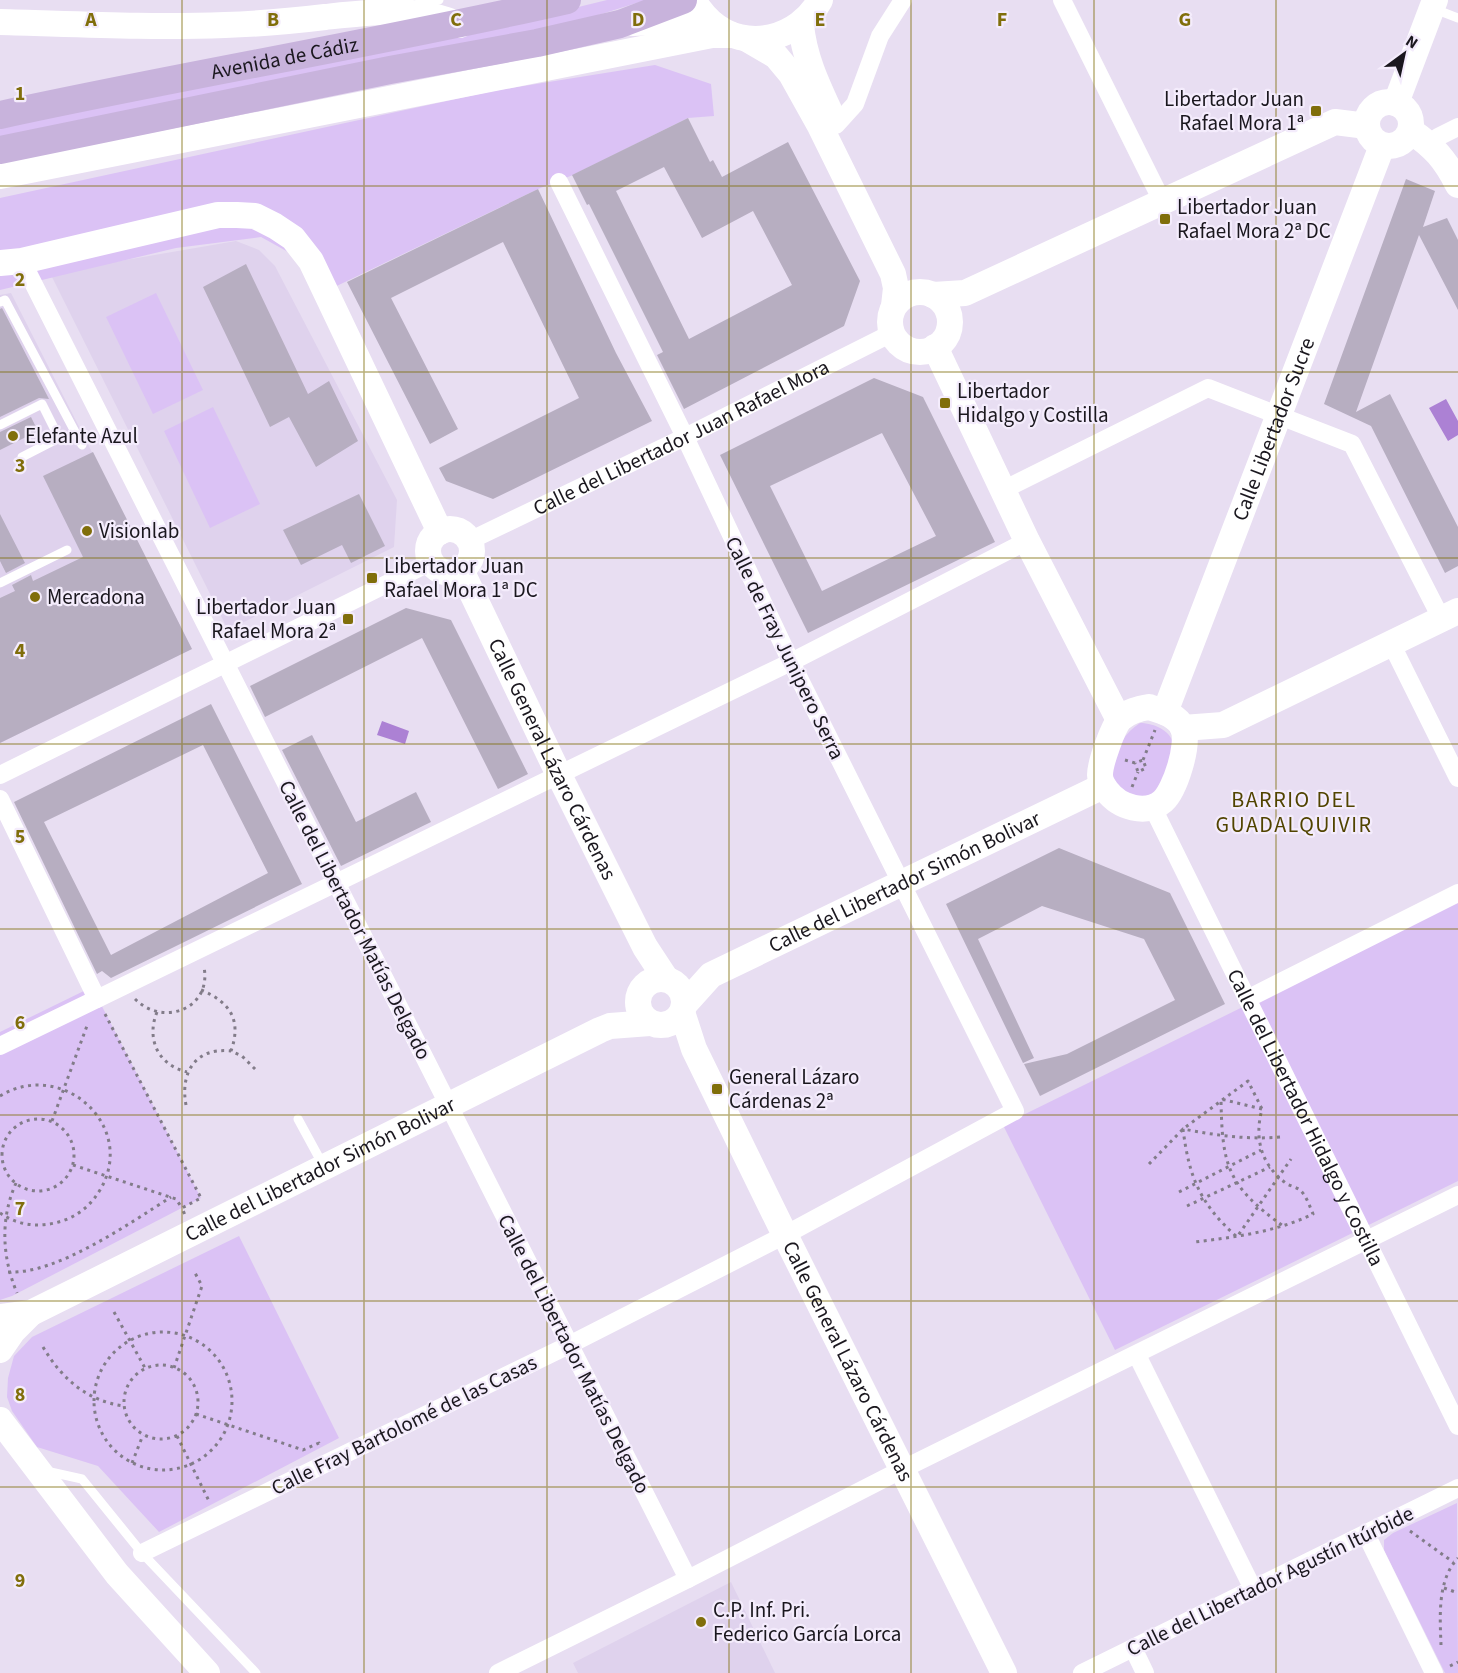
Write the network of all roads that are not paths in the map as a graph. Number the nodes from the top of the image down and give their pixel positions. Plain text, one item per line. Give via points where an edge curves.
1 (439, 0) edge
2 (567, 0) edge
3 (683, 0) edge
4 (693, 0) edge
5 (820, 0) edge
6 (903, 0) edge
7 (1062, 0) edge
8 (1434, 4) edge
9 (386, 11) junction
10 (1458, 18) edge
11 (0, 22) edge
12 (710, 22) junction
13 (620, 24) junction
14 (460, 25) junction
15 (801, 25) junction
16 (740, 37) junction
17 (390, 70) junction
18 (1396, 103) junction
19 (0, 115) edge
20 (291, 118) junction
21 (836, 125) junction
22 (1366, 126) junction
23 (1458, 126) edge
24 (1421, 138) junction
25 (1382, 146) junction
26 (0, 150) edge
27 (0, 176) edge
28 (560, 182) dead end
29 (1458, 185) edge
30 (1162, 201) junction
31 (15, 259) edge
32 (927, 293) junction
33 (965, 293) junction
34 (0, 302) edge
35 (894, 306) junction
36 (950, 318) junction
37 (892, 333) junction
38 (935, 347) junction
39 (1279, 416) junction
40 (0, 424) edge
41 (684, 437) junction
42 (82, 446) dead end
43 (22, 458) dead end
44 (1003, 490) junction
45 (440, 532) junction
46 (469, 541) junction
47 (1027, 541) junction
48 (67, 550) dead end
49 (431, 562) junction
50 (461, 570) junction
51 (0, 583) edge
52 (1449, 615) edge
53 (1391, 643) junction
54 (791, 662) junction
55 (225, 664) junction
56 (1119, 720) junction
57 (1168, 722) junction
58 (0, 775) edge
59 (559, 775) junction
60 (1458, 778) edge
61 (1102, 786) junction
62 (0, 799) edge
63 (1153, 808) junction
64 (336, 883) junction
65 (901, 883) junction
66 (1458, 892) edge
67 (706, 979) junction
68 (655, 985) junction
69 (97, 999) junction
70 (1247, 999) junction
71 (670, 1016) junction
72 (610, 1026) junction
73 (0, 1046) edge
74 (449, 1106) junction
75 (1016, 1111) joint
76 (298, 1119) dead end
77 (324, 1168) junction
78 (1458, 1195) edge
79 (785, 1235) junction
80 (1366, 1239) junction
81 (24, 1305) junction
82 (0, 1317) edge
83 (569, 1345) junction
84 (0, 1350) edge
85 (1137, 1355) junction
86 (0, 1420) edge
87 (1458, 1426) edge
88 (36, 1469) junction
89 (903, 1470) junction
90 (1458, 1488) edge
91 (1366, 1534) junction
92 (142, 1553) junction
93 (688, 1579) junction
94 (1253, 1589) junction
95 (1132, 1648) junction
96 (1442, 1669) edge
97 (207, 1673) edge
98 (256, 1673) edge
99 (498, 1673) edge
100 (1004, 1673) edge
101 (1082, 1673) edge
102 (1145, 1673) edge

1 - 9 lane
2 - 14 main road, Avenida de Cádiz via 502,10
3 - 13 main road, Avenida de Cádiz
4 - 12 street
5 - 15 street
6 - 21 street via 880,36 855,104
7 - 30 street
8 - 10 lane
8 - 18 street
9 - 11 street via 197,26
9 - 14 street via 445,18
12 - 13 street, Avenida de Cádiz
12 - 16 street
13 - 17 main road, Avenida de Cádiz
14 - 19 main road, Avenida de Cádiz
15 - 16 street, Avenida de Cádiz via 763,39
15 - 21 street via 803,47
16 - 20 street, Avenida de Cádiz via 712,35
16 - 35 street via 776,56 791,74 893,274
17 - 20 street, Avenida de Cádiz via 335,90
17 - 26 main road, Avenida de Cádiz
18 - 22 street via 1375,106
18 - 24 street via 1408,111
20 - 27 street, Avenida de Cádiz
21 - 32 street via 895,257 906,276
22 - 25 street via 1371,138
22 - 30 street via 1335,122
23 - 24 street via 1438,137
24 - 25 street
24 - 29 street via 1451,171
25 - 39 street, Calle Libertador Sucre
28 - 41 street, Calle de Fray Junipero Serra
30 - 33 street
31 - 45 street via 218,215 255,216 275,226 293,238 311,261
31 - 55 street, Calle del Libertador Matías Delgado
32 - 33 street
32 - 35 street via 905,295
32 - 36 street via 941,300
33 - 36 street
34 - 42 lane via 5,300
35 - 37 street
36 - 38 street via 947,335
37 - 38 street via 906,348 915,351
37 - 41 street, Calle del Libertador Juan Rafael Mora
38 - 44 street
39 - 44 street via 1208,388
39 - 52 street via 1352,444
39 - 57 street, Calle Libertador Sucre
40 - 43 lane via 42,404 59,438
41 - 46 street, Calle del Libertador Juan Rafael Mora
41 - 54 street, Calle de Fray Junipero Serra
44 - 47 street
45 - 46 street via 453,529
45 - 49 street via 430,542
46 - 50 street via 472,554
47 - 54 street
47 - 56 street
48 - 51 lane
49 - 50 street via 447,573
49 - 55 street
50 - 59 street, Calle General Lázaro Cárdenas
52 - 53 street
53 - 57 street via 1223,725
53 - 60 street
54 - 59 street
54 - 65 street, Calle de Fray Junipero Serra
55 - 58 street
55 - 64 street, Calle del Libertador Matías Delgado
56 - 57 street via 1133,710 1149,707
56 - 61 street via 1101,766
57 - 63 street via 1185,741 1184,754 1164,801
59 - 64 street
59 - 68 street, Calle General Lázaro Cárdenas via 645,947
61 - 63 street via 1119,803 1135,809
61 - 65 street, Calle del Libertador Simón Bolivar
62 - 69 street
63 - 70 street, Calle del Libertador Hidalgo y Costilla
64 - 69 street
64 - 74 street, Calle del Libertador Matías Delgado
65 - 67 street, Calle del Libertador Simón Bolivar
65 - 75 street, Calle de Fray Junipero Serra
66 - 70 street
67 - 68 street, Calle del Libertador Simón Bolivar
67 - 71 street, Calle del Libertador Simón Bolivar
68 - 71 street via 682,992
68 - 71 street via 640,1012
68 - 72 street, Calle del Libertador Simón Bolivar
69 - 73 street
70 - 80 street, Calle del Libertador Hidalgo y Costilla
71 - 72 street, Calle del Libertador Simón Bolivar
71 - 79 street, Calle General Lázaro Cárdenas via 694,1049
72 - 74 street, Calle del Libertador Simón Bolivar
74 - 77 street, Calle del Libertador Simón Bolivar
74 - 83 street, Calle del Libertador Matías Delgado
75 - 79 street, Calle Fray Bartolomé de las Casas
76 - 77 lane
77 - 81 street, Calle del Libertador Simón Bolivar via 194,1233
78 - 80 street
79 - 83 street, Calle Fray Bartolomé de las Casas
79 - 89 street, Calle General Lázaro Cárdenas
80 - 85 street
80 - 87 street, Calle del Libertador Hidalgo y Costilla
81 - 82 street, Calle del Libertador Simón Bolivar
81 - 84 street, Calle del Libertador Simón Bolivar
83 - 92 street, Calle Fray Bartolomé de las Casas
83 - 93 street, Calle del Libertador Matías Delgado
85 - 89 street
85 - 94 street
86 - 88 street
88 - 92 lane via 82,1479
88 - 97 street via 117,1574
89 - 93 street
89 - 100 street, Calle General Lázaro Cárdenas
90 - 91 street, Calle del Libertador Agustín Itúrbide
91 - 94 street, Calle del Libertador Agustín Itúrbide
91 - 96 street
92 - 98 lane
93 - 99 street
94 - 95 street, Calle del Libertador Agustín Itúrbide
95 - 101 street, Calle del Libertador Agustín Itúrbide
95 - 102 street

